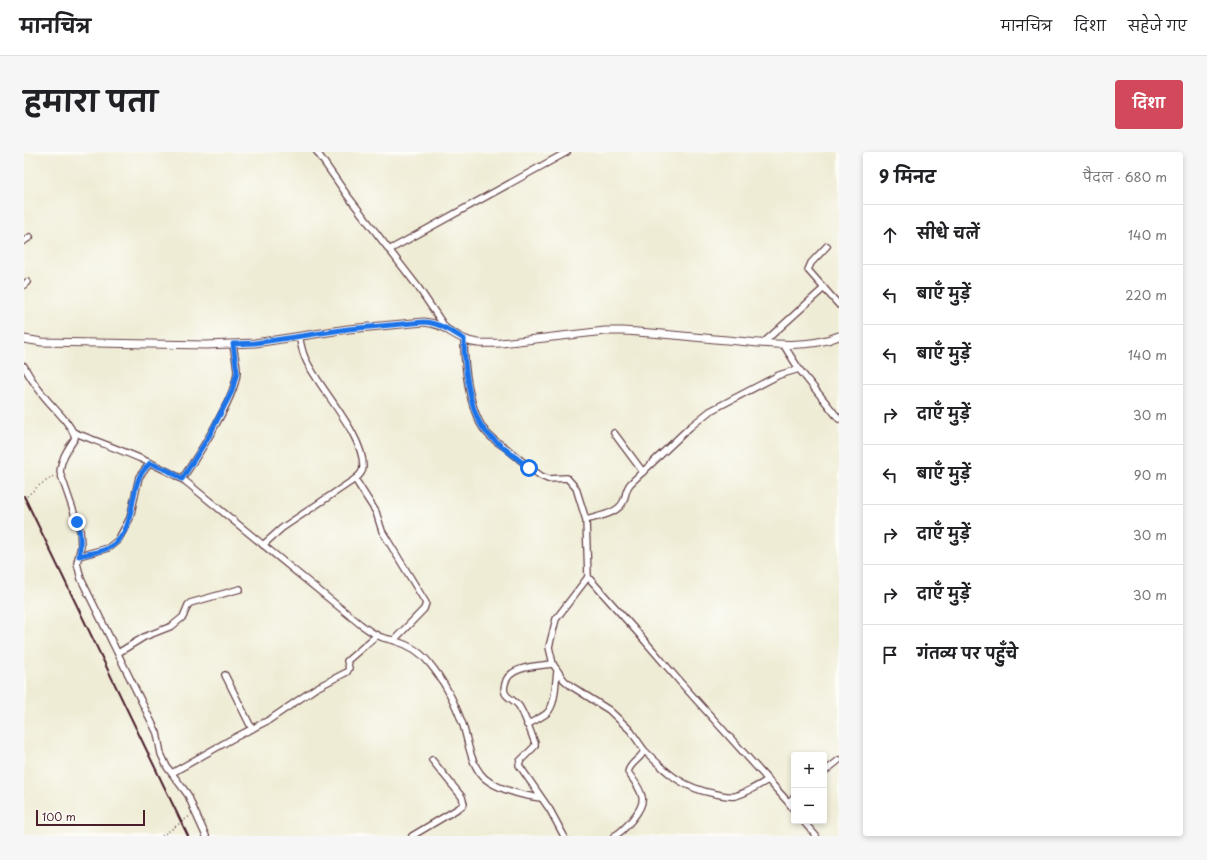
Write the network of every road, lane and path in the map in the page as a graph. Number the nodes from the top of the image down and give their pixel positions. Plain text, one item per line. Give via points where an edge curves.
1 (317, 152) edge
2 (567, 152) edge
3 (30, 237) dead end
4 (24, 241) edge
5 (827, 246) dead end
6 (389, 250) junction
7 (824, 288) junction
8 (839, 305) edge
9 (445, 327) junction
10 (299, 336) junction
11 (839, 336) edge
12 (24, 339) edge
13 (464, 339) junction
14 (763, 343) junction
15 (233, 344) junction
16 (783, 344) junction
17 (24, 366) edge
18 (799, 369) junction
19 (839, 419) edge
20 (73, 432) junction
21 (614, 433) dead end
22 (150, 463) junction
23 (60, 472) junction
24 (643, 472) junction
25 (182, 479) junction
26 (355, 479) junction
27 (24, 499) edge
28 (586, 520) junction
29 (262, 545) junction
30 (79, 556) junction
31 (588, 577) junction
32 (240, 589) dead end
33 (377, 635) junction
34 (394, 640) junction
35 (118, 653) junction
36 (553, 664) junction
37 (557, 672) junction
38 (225, 675) dead end
39 (527, 725) junction
40 (252, 729) junction
41 (644, 750) junction
42 (432, 760) dead end
43 (839, 760) edge
44 (827, 770) edge
45 (172, 772) junction
46 (768, 780) junction
47 (541, 798) junction
48 (791, 800) edge
49 (788, 802) junction
50 (791, 806) edge
51 (195, 812) junction
52 (806, 824) edge
53 (162, 836) edge
54 (206, 836) edge
55 (412, 836) edge
56 (564, 836) edge
57 (614, 836) edge
58 (816, 836) edge

1 - 6 street
2 - 6 street
3 - 4 street
5 - 7 street via 808,267 810,274
6 - 9 street
7 - 8 street
7 - 14 street
9 - 10 street via 424,322
9 - 13 street
10 - 15 street
10 - 26 street via 306,360 349,425 360,448 364,468
11 - 16 street via 831,340
12 - 15 street via 42,342
13 - 14 street via 484,344 623,331
13 - 28 street via 470,395 485,431 541,476 548,479 563,477 570,480 581,500
14 - 16 street
15 - 25 street via 237,372 232,391 209,436
16 - 18 street
17 - 20 street via 42,395
18 - 19 street
18 - 24 street via 779,375 710,411
20 - 22 street
20 - 23 street via 75,438 66,452
21 - 24 street
22 - 25 street
22 - 30 street via 139,477 130,518 118,540 108,548
23 - 27 path
23 - 30 street via 80,530
24 - 28 street via 628,485 624,502 620,507
25 - 29 street
26 - 29 street via 282,528
26 - 34 street via 376,512 382,532 426,603 424,609
28 - 31 street
29 - 33 street
30 - 35 street via 81,579
31 - 36 street via 556,619 549,647
31 - 46 street
32 - 35 street via 190,603 183,617 172,626 144,637
33 - 34 street
33 - 40 street via 347,661 347,672 316,688
34 - 47 street via 410,646 421,654 446,686 481,775 513,793
35 - 45 street via 157,733 161,754
36 - 37 street
36 - 39 street via 515,671 505,679 504,691 519,706
37 - 39 street via 550,709
37 - 41 street via 571,686 613,714 630,730
38 - 40 street
39 - 47 street via 535,746 519,765
40 - 45 street
41 - 46 street via 669,774 686,785 708,793 736,796
41 - 57 street via 628,772 639,789 642,804 627,827
42 - 55 street via 462,797 464,804
43 - 44 street
45 - 51 street via 185,788
46 - 49 street
47 - 56 street
48 - 49 street
49 - 50 street
51 - 53 path
51 - 54 street
52 - 58 street

